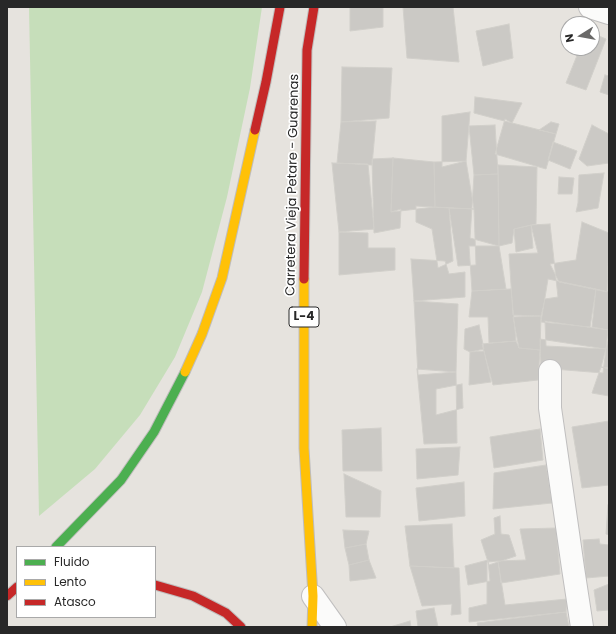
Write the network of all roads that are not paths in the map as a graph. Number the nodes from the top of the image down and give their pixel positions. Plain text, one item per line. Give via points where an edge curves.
1 (280, 7) edge
2 (314, 7) edge
3 (590, 7) edge
4 (609, 13) edge
5 (550, 372) dead end
6 (57, 546) edge
7 (156, 586) edge
8 (313, 596) junction
9 (240, 627) edge
10 (312, 627) edge
11 (335, 627) edge
12 (582, 627) edge

1 - 6 main road, Carretera Vieja Petare - Guarenas via 266,82 222,278 202,334 180,384 154,432 121,480
2 - 8 main road, Carretera Vieja Petare - Guarenas / L-4 via 308,50 304,264 304,448
3 - 4 street
5 - 12 street via 550,408
7 - 9 main road via 193,596 226,614
8 - 10 main road, Carretera Vieja Petare - Guarenas / L-4
8 - 11 street

